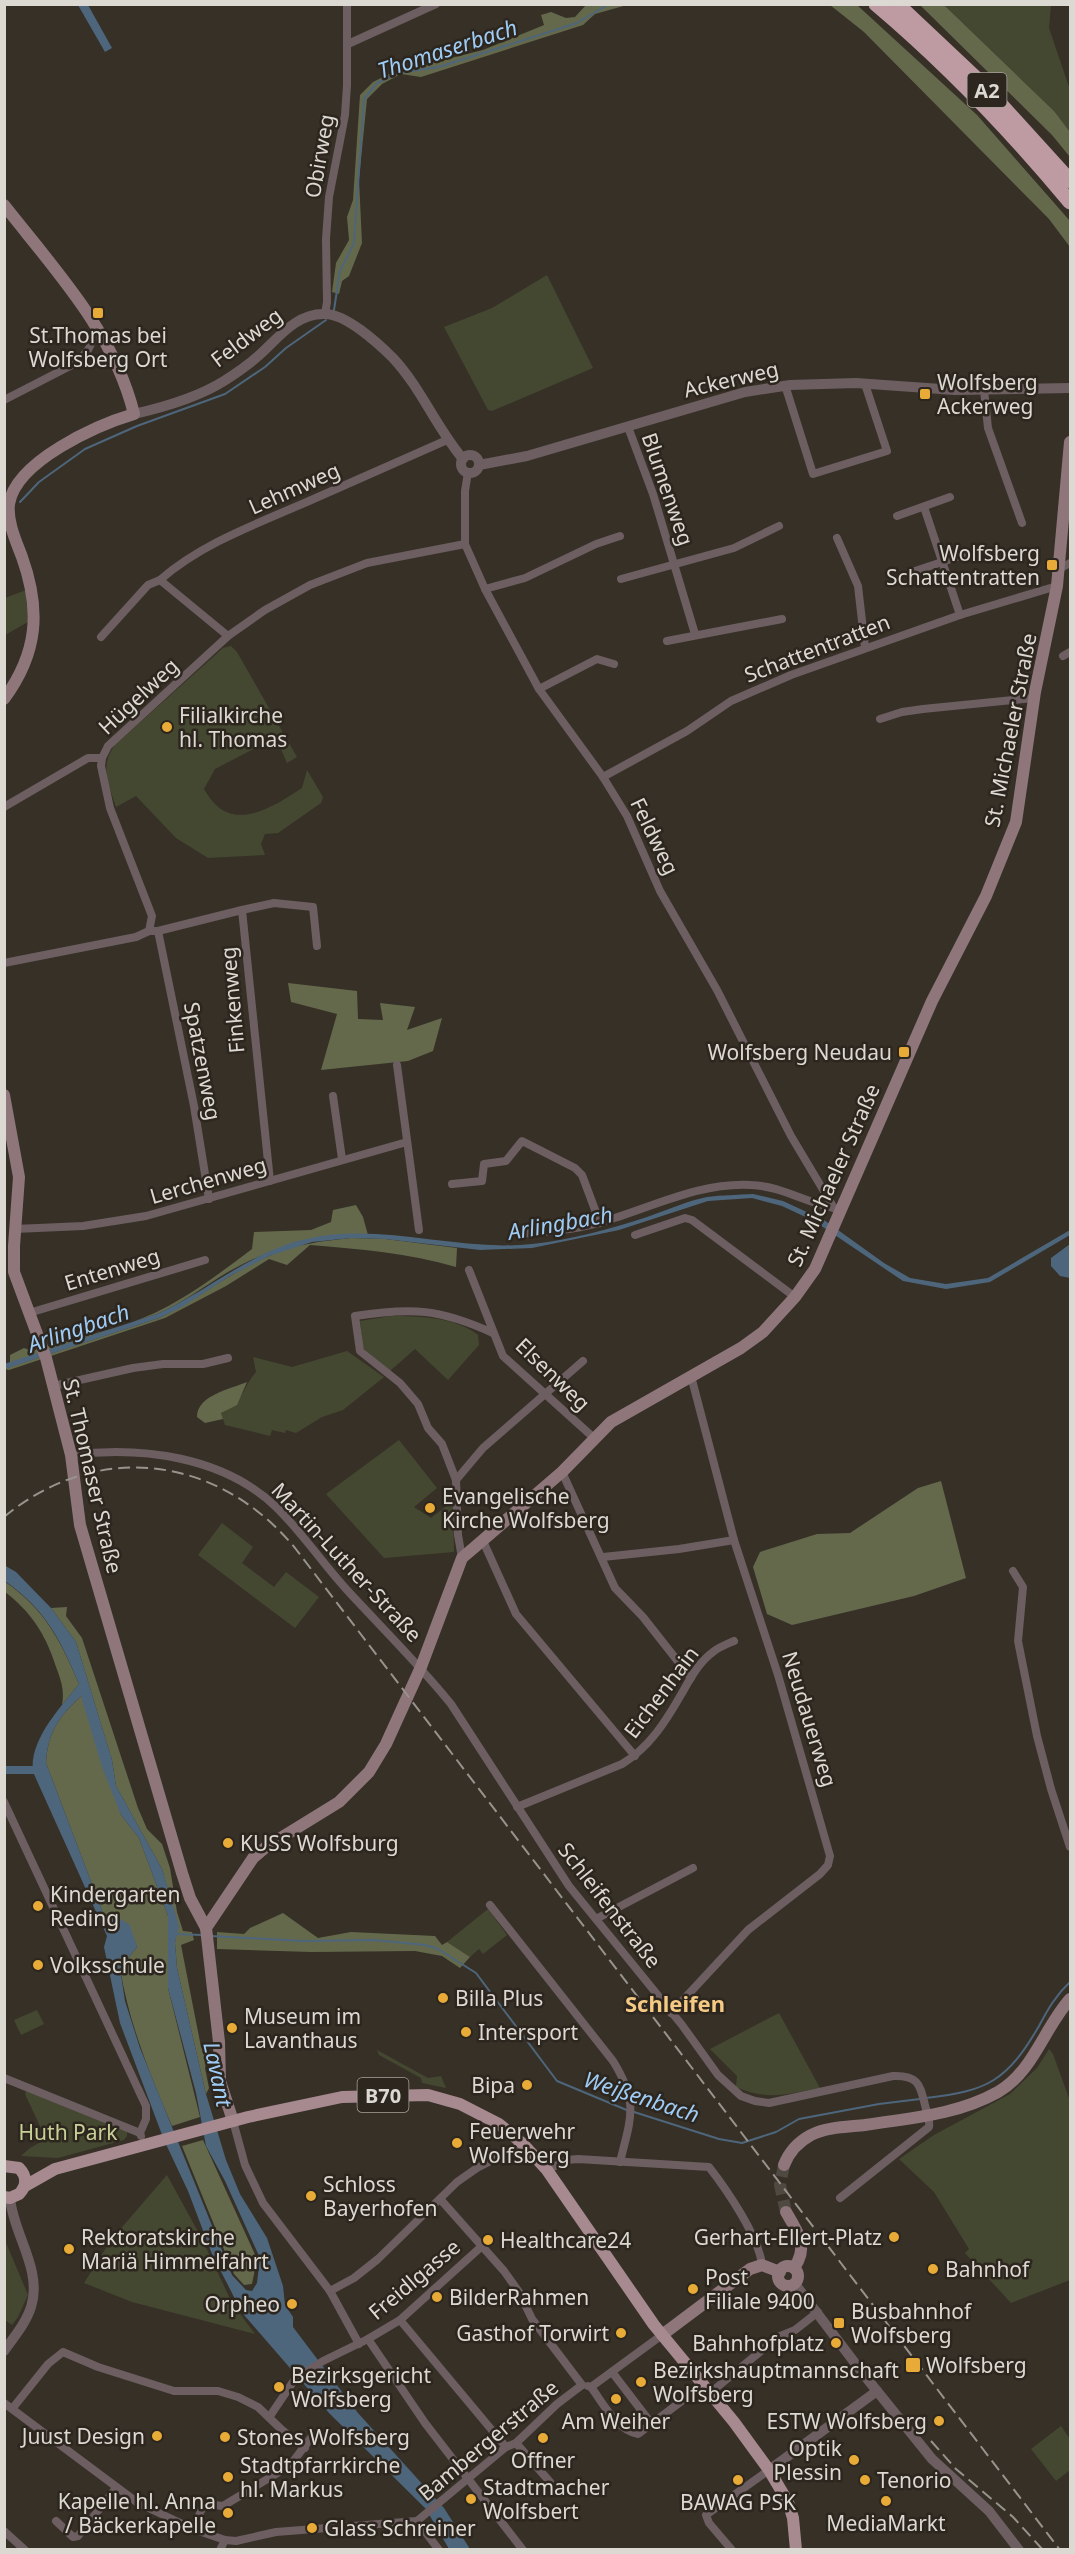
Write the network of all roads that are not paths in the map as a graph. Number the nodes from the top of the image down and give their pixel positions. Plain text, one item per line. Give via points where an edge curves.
1 (348, 4) edge
2 (436, 4) edge
3 (876, 4) edge
4 (897, 4) edge
5 (348, 44) junction
6 (1071, 181) edge
7 (1071, 202) edge
8 (4, 205) edge
9 (325, 314) junction
10 (99, 328) junction
11 (865, 384) junction
12 (785, 386) junction
13 (1071, 388) edge
14 (984, 390) junction
15 (4, 400) edge
16 (134, 414) junction
17 (628, 427) junction
18 (447, 440) junction
19 (1071, 442) edge
20 (463, 459) junction
21 (479, 465) junction
22 (468, 472) junction
23 (950, 497) dead end
24 (7, 503) edge
25 (924, 507) junction
26 (897, 516) dead end
27 (1023, 524) dead end
28 (780, 526) dead end
29 (8, 527) edge
30 (620, 536) dead end
31 (837, 538) dead end
32 (465, 544) junction
33 (969, 553) dead end
34 (942, 562) junction
35 (674, 563) junction
36 (1065, 566) edge
37 (915, 571) dead end
38 (621, 579) dead end
39 (160, 580) junction
40 (1057, 586) junction
41 (485, 589) junction
42 (960, 615) junction
43 (782, 619) dead end
44 (695, 634) junction
45 (228, 636) junction
46 (101, 637) dead end
47 (667, 641) dead end
48 (865, 648) junction
49 (614, 664) dead end
50 (539, 689) junction
51 (1034, 698) junction
52 (4, 699) edge
53 (880, 719) dead end
54 (102, 758) junction
55 (603, 777) junction
56 (4, 807) edge
57 (242, 910) junction
58 (148, 931) junction
59 (158, 931) junction
60 (317, 946) dead end
61 (4, 963) edge
62 (397, 1065) dead end
63 (4, 1095) edge
64 (333, 1096) dead end
65 (407, 1142) junction
66 (342, 1159) junction
67 (270, 1181) junction
68 (452, 1184) dead end
69 (209, 1199) junction
70 (836, 1213) junction
71 (600, 1223) junction
72 (15, 1229) junction
73 (419, 1230) dead end
74 (521, 1234) dead end
75 (635, 1235) dead end
76 (205, 1260) dead end
77 (469, 1270) dead end
78 (9, 1273) edge
79 (795, 1298) junction
80 (29, 1313) junction
81 (493, 1333) junction
82 (228, 1358) dead end
83 (583, 1361) dead end
84 (691, 1376) junction
85 (53, 1386) junction
86 (545, 1394) junction
87 (594, 1438) junction
88 (71, 1455) junction
89 (562, 1472) junction
90 (456, 1480) junction
91 (734, 1540) junction
92 (483, 1541) junction
93 (462, 1557) junction
94 (603, 1557) junction
95 (1013, 1571) dead end
96 (734, 1641) dead end
97 (421, 1668) junction
98 (691, 1678) junction
99 (635, 1756) junction
100 (4, 1802) edge
101 (517, 1807) junction
102 (7, 1815) edge
103 (1071, 1847) edge
104 (693, 1868) dead end
105 (490, 1905) dead end
106 (596, 1919) junction
107 (206, 1928) junction
108 (1071, 1999) edge
109 (671, 2013) junction
110 (4, 2078) edge
111 (927, 2111) junction
112 (228, 2122) junction
113 (140, 2133) junction
114 (150, 2144) junction
115 (523, 2144) junction
116 (620, 2162) junction
117 (784, 2165) tunnel mouth
118 (5, 2166) edge
119 (547, 2170) junction
120 (22, 2171) junction
121 (49, 2171) junction
122 (25, 2186) junction
123 (7, 2197) edge
124 (840, 2198) dead end
125 (441, 2200) junction
126 (786, 2212) tunnel mouth
127 (8, 2214) edge
128 (482, 2246) junction
129 (762, 2265) junction
130 (794, 2268) junction
131 (780, 2272) junction
132 (795, 2284) junction
133 (330, 2291) junction
134 (818, 2312) junction
135 (400, 2320) junction
136 (662, 2335) junction
137 (368, 2339) junction
138 (359, 2344) junction
139 (4, 2351) edge
140 (612, 2372) junction
141 (587, 2386) junction
142 (706, 2389) junction
143 (877, 2391) junction
144 (8, 2406) edge
145 (270, 2416) junction
146 (651, 2423) junction
147 (313, 2435) dead end
148 (516, 2443) junction
149 (506, 2446) junction
150 (305, 2448) junction
151 (769, 2470) junction
152 (468, 2479) junction
153 (550, 2482) dead end
154 (116, 2488) junction
155 (56, 2521) dead end
156 (417, 2521) junction
157 (193, 2529) junction
158 (4, 2531) edge
159 (225, 2540) junction
160 (25, 2550) edge
161 (220, 2550) edge
162 (439, 2550) edge
163 (523, 2550) edge
164 (732, 2550) edge
165 (796, 2550) edge
166 (1019, 2550) edge

1 - 5 street, Obirweg
2 - 5 street
3 - 7 highway, A2 via 974,94
4 - 6 highway, A2 via 983,85
5 - 9 street, Obirweg via 345,116 328,208
8 - 10 main road
9 - 16 street, Feldweg via 304,318 285,330 222,382 176,403
9 - 18 street via 362,332 394,360
10 - 15 street via 76,363
10 - 16 main road via 117,362
11 - 12 street, Ackerweg
11 - 12 street via 887,451 813,474
11 - 14 street, Ackerweg
12 - 17 street, Ackerweg via 745,392
13 - 14 street, Ackerweg
14 - 27 street via 988,428
16 - 24 main road via 98,426 54,450 19,484
17 - 21 street, Ackerweg via 527,456
17 - 35 street, Blumenweg
18 - 20 street
18 - 39 street, Lehmweg via 260,523 205,550
19 - 36 main road, St. Michaeler Straße
20 - 21 street via 473,455
20 - 22 street via 462,467
21 - 22 street
22 - 32 street, Feldweg
23 - 25 street
24 - 29 main road
25 - 26 street
25 - 34 street
28 - 35 street, Blumenweg via 734,548
29 - 52 main road via 32,585 34,619 27,662
30 - 41 street via 525,578
31 - 48 street via 858,586
32 - 41 street, Feldweg
32 - 45 street, Hügelweg via 367,563 310,585
33 - 34 street
34 - 37 street
34 - 42 street
35 - 38 street, Blumenweg
35 - 44 street, Blumenweg
36 - 40 main road, St. Michaeler Straße
39 - 45 street
39 - 46 street, Lehmweg via 148,585
40 - 42 street, Schattentratten
40 - 51 main road, St. Michaeler Straße
41 - 50 street, Feldweg
42 - 48 street, Schattentratten
43 - 44 street
44 - 47 street
45 - 54 street, Hügelweg via 108,746
48 - 55 street, Schattentratten via 731,701 687,731
49 - 50 street via 597,659
50 - 55 street, Feldweg
51 - 53 street via 923,708
51 - 70 main road, St. Michaeler Straße via 1016,822 986,896 932,1001
54 - 56 street via 88,758
54 - 58 street, Hügelweg via 110,807 152,916
55 - 70 street, Feldweg via 627,816 660,891
57 - 59 street, Finkenweg
57 - 60 street via 274,903 313,908
57 - 67 street, Finkenweg
58 - 59 street, Finkenweg
58 - 61 street via 136,937
59 - 69 street, Spatzenweg
62 - 65 street
63 - 72 main road, St. Thomaser Straße via 19,1177
64 - 66 street
65 - 66 street, Lerchenweg
65 - 73 street
66 - 67 street, Lerchenweg
67 - 69 street, Lerchenweg
68 - 71 street via 482,1181 484,1164 506,1161 522,1141 582,1174
69 - 72 street, Lerchenweg via 122,1221
70 - 71 street via 783,1191 752,1185 712,1186
70 - 79 main road, St. Michaeler Straße via 815,1269
71 - 74 street
72 - 78 main road, St. Thomaser Straße
75 - 79 street via 685,1218 692,1220
76 - 80 street, Entenweg
77 - 81 street, Elsenweg
78 - 80 main road, St. Thomaser Straße
79 - 84 main road, St. Michaeler Straße via 764,1332
80 - 85 main road, St. Thomaser Straße
81 - 86 street, Elsenweg via 503,1356
81 - 90 street, Elsenweg via 434,1312 395,1310 355,1316 360,1351 400,1383 418,1404 428,1428 442,1444
82 - 85 street via 203,1364 133,1368
83 - 86 street
84 - 87 main road, St. Michaeler Straße via 627,1411
84 - 91 street, Neudauerweg
85 - 88 main road, St. Thomaser Straße
86 - 87 street, Elsenweg
86 - 90 street via 483,1448
87 - 89 main road, St. Michaeler Straße
88 - 97 street, Martin-Luther-Straße via 134,1451 174,1458 213,1469 250,1487 298,1530 346,1589
88 - 107 main road, St. Thomaser Straße via 80,1526 182,1873
89 - 92 main road, St. Michaeler Straße
89 - 94 street
90 - 93 street
91 - 94 street
91 - 109 street, Neudauerweg via 830,1856 820,1874 748,1930
92 - 93 main road, St. Michaeler Straße
92 - 99 street via 516,1614
93 - 97 main road
94 - 98 street via 615,1588
95 - 103 street via 1023,1587 1018,1641 1037,1736
96 - 98 street, Eichenhain via 713,1652
97 - 101 street, Schleifenstraße via 469,1730
97 - 107 main road via 369,1772 339,1802 253,1858
98 - 99 street, Eichenhain via 668,1717
99 - 101 street, Eichenhain
100 - 102 street
101 - 106 street, Schleifenstraße via 569,1886
102 - 113 street via 146,2106
104 - 106 street
105 - 116 street via 625,2080 631,2103 630,2120
106 - 109 street, Schleifenstraße
107 - 112 main road via 220,2081
108 - 111 main road via 1029,2063 1009,2085 964,2107
109 - 111 street, Schleifenstraße via 727,2085 741,2096 770,2103 893,2076 913,2079 920,2085
110 - 113 street
111 - 117 main road via 817,2133 793,2149
111 - 124 street via 930,2124 925,2132
112 - 114 main road, B70
112 - 115 main road, B70 via 342,2097 428,2095 474,2111 499,2124
112 - 133 street via 263,2203
113 - 114 street
114 - 121 main road, B70
115 - 119 main road, B70
115 - 125 street via 477,2168
116 - 119 street via 567,2160
116 - 129 street via 709,2167 723,2184 760,2250
118 - 120 main road, B70
119 - 136 main road, B70
120 - 121 main road, B70
120 - 122 main road
121 - 122 main road, B70
122 - 123 main road, B70 via 19,2194
123 - 127 street
125 - 128 street
125 - 133 street via 378,2259
126 - 130 main road via 802,2242 801,2256
127 - 139 street via 35,2287 28,2314
128 - 135 street, Freidlgasse
128 - 141 street via 519,2292 532,2319
129 - 131 main road
129 - 136 main road via 750,2269
130 - 131 main road via 786,2267
130 - 132 main road via 798,2277
131 - 132 main road via 783,2285
132 - 134 street
133 - 138 street
134 - 142 street
134 - 143 street
135 - 137 street, Freidlgasse
135 - 149 street
136 - 140 street
136 - 142 main road, B70
137 - 138 street, Freidlgasse
137 - 152 street
138 - 145 street, Freidlgasse via 295,2379
140 - 141 street
140 - 146 street
141 - 146 street via 628,2432 638,2434
141 - 148 street, Bambergerstraße via 558,2404
142 - 146 street
142 - 151 main road, B70
143 - 151 street
143 - 166 street via 941,2469 989,2511
144 - 145 street via 63,2352 174,2391 218,2391 238,2397
144 - 154 street
145 - 150 street
147 - 150 street
148 - 149 street, Bambergerstraße
148 - 153 street
149 - 152 street, Bambergerstraße
150 - 157 street via 292,2463 223,2506 204,2504
151 - 164 street via 706,2515
151 - 165 main road, B70 via 788,2502
152 - 156 street, Bambergerstraße
152 - 163 street
154 - 155 street via 78,2536 73,2537
154 - 157 street
156 - 159 street
156 - 162 street
157 - 159 street
158 - 160 street
159 - 161 street

